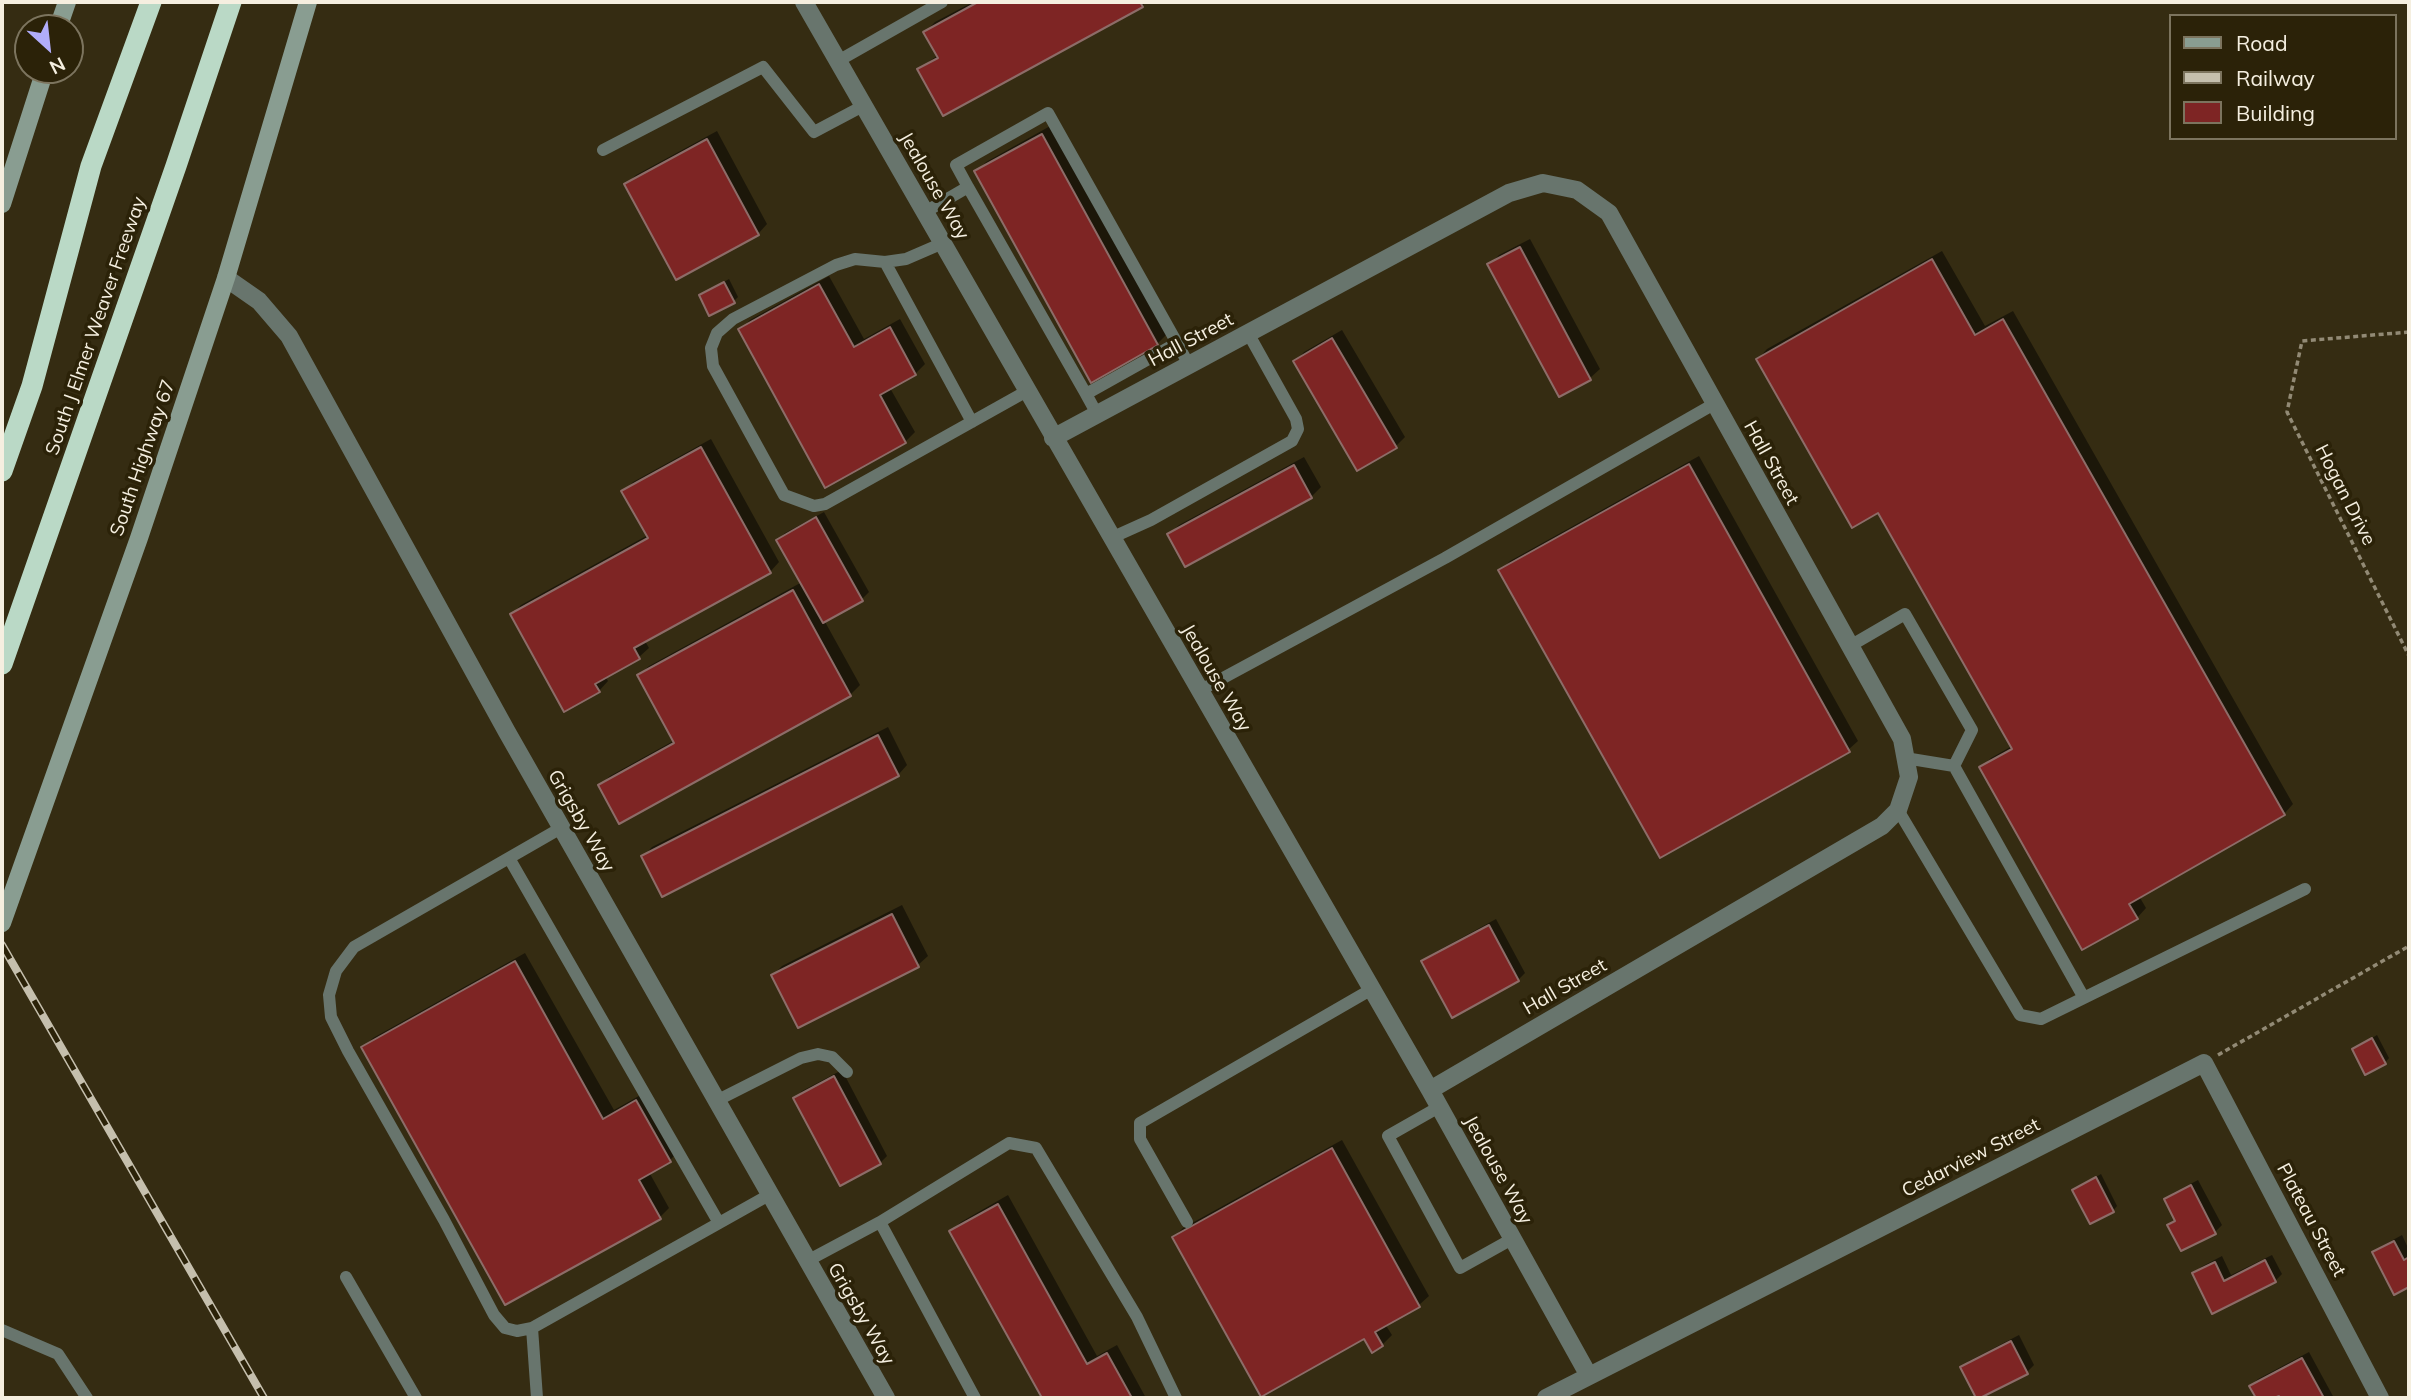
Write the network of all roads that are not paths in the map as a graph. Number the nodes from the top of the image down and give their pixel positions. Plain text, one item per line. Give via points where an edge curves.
1 (151, 2) edge
2 (231, 2) edge
3 (309, 2) edge
4 (804, 2) edge
5 (942, 2) edge
6 (838, 61) junction
7 (41, 84) edge
8 (863, 106) junction
9 (603, 150) dead end
10 (968, 187) junction
11 (2, 204) edge
12 (925, 212) junction
13 (943, 243) junction
14 (885, 262) junction
15 (226, 278) junction
16 (1248, 333) junction
17 (1177, 343) junction
18 (1189, 365) junction
19 (1027, 391) junction
20 (1086, 394) junction
21 (1714, 404) junction
22 (1097, 414) junction
23 (972, 422) junction
24 (1053, 438) junction
25 (2, 471) edge
26 (1111, 538) junction
27 (1850, 646) junction
28 (2, 664) edge
29 (1199, 691) junction
30 (1905, 758) junction
31 (1954, 766) junction
32 (1898, 810) junction
33 (561, 828) junction
34 (509, 858) junction
35 (2305, 888) dead end
36 (2, 923) edge
37 (1372, 989) junction
38 (2084, 998) junction
39 (2204, 1063) joint
40 (846, 1072) dead end
41 (1430, 1090) junction
42 (716, 1101) junction
43 (1439, 1107) junction
44 (769, 1195) junction
45 (880, 1222) junction
46 (1187, 1222) dead end
47 (719, 1223) junction
48 (1512, 1239) junction
49 (807, 1261) junction
50 (346, 1277) dead end
51 (532, 1328) junction
52 (2, 1330) edge
53 (1589, 1376) junction
54 (87, 1398) edge
55 (416, 1398) edge
56 (537, 1398) edge
57 (886, 1398) edge
58 (975, 1398) edge
59 (1176, 1398) edge
60 (1546, 1398) edge
61 (2380, 1398) edge

1 - 25 highway via 91,166 32,386
2 - 28 highway, South J Elmer Weaver Freeway
3 - 15 main road, South Highway 67
4 - 6 street, Jealouse Way
5 - 6 lane
6 - 8 street, Jealouse Way
7 - 11 main road
8 - 9 lane via 814,132 763,67
8 - 12 street, Jealouse Way
10 - 12 lane
10 - 17 lane via 956,165 1048,113
10 - 20 lane
12 - 13 street, Jealouse Way
13 - 14 lane via 906,259
13 - 19 street, Jealouse Way
14 - 23 lane
14 - 23 lane via 855,259 836,265 733,319 717,333 711,348 713,366 784,495 814,506
15 - 33 street, Grigsby Way via 259,301 289,336
15 - 36 main road, South Highway 67
16 - 18 street, Hall Street
16 - 21 street, Hall Street via 1509,193 1543,183 1577,190 1609,213
16 - 26 lane via 1296,419 1298,429 1292,441
17 - 18 lane
17 - 20 lane
18 - 22 street, Hall Street
19 - 23 lane
19 - 24 street, Jealouse Way
20 - 22 lane
21 - 27 street, Hall Street
21 - 29 lane via 1446,558
22 - 24 street, Hall Street
24 - 26 street, Jealouse Way
26 - 29 street, Jealouse Way
27 - 30 street, Hall Street via 1902,739
27 - 31 lane via 1905,614 1972,730
29 - 37 street, Jealouse Way
30 - 31 lane
30 - 32 street, Hall Street via 1909,777
31 - 38 lane
32 - 38 lane via 2021,1015 2040,1019
32 - 41 street, Hall Street via 1882,826
33 - 34 lane
33 - 42 street, Grigsby Way
34 - 47 lane
34 - 51 lane via 354,947 336,971 329,995 331,1017 348,1051 494,1315 505,1328
35 - 38 lane
37 - 41 street, Jealouse Way
37 - 46 lane via 1140,1123 1140,1139
39 - 53 street, Cedarview Street
39 - 61 street, Plateau Street
40 - 42 lane via 832,1057 818,1054
41 - 43 street, Jealouse Way
42 - 44 street, Grigsby Way
43 - 48 street, Jealouse Way
43 - 48 lane via 1388,1136 1460,1268
44 - 47 lane
44 - 49 street, Grigsby Way
45 - 49 lane
45 - 58 lane
45 - 59 lane via 1009,1143 1036,1148 1137,1317
47 - 51 lane
48 - 53 street, Jealouse Way
49 - 57 street, Grigsby Way
50 - 55 lane
51 - 56 lane
52 - 54 lane via 58,1354
53 - 60 street, Cedarview Street

